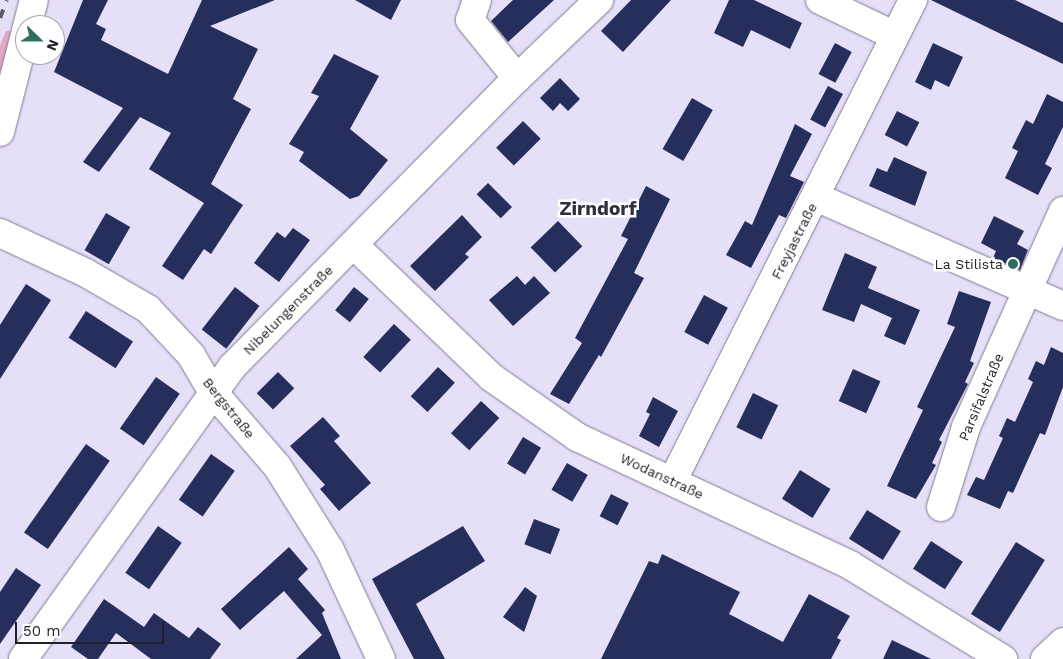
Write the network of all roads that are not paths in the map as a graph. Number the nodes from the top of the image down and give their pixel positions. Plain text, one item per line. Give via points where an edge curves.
1 (34, 0) edge
2 (477, 0) edge
3 (599, 0) edge
4 (820, 0) edge
5 (913, 0) edge
6 (895, 36) junction
7 (517, 78) junction
8 (0, 132) edge
9 (816, 197) junction
10 (1063, 210) edge
11 (0, 233) edge
12 (354, 245) junction
13 (1027, 290) junction
14 (1063, 306) edge
15 (212, 391) junction
16 (673, 480) junction
17 (941, 507) dead end
18 (1063, 642) edge
19 (23, 659) edge
20 (381, 659) edge
21 (1003, 659) edge
22 (1045, 659) edge

1 - 8 street
2 - 7 street via 470,20
3 - 7 street, Nibelungenstraße
4 - 6 street
5 - 6 street, Freyjastraße
6 - 9 street, Freyjastraße
7 - 12 street, Nibelungenstraße
9 - 13 street
9 - 16 street, Freyjastraße
10 - 13 street, Parsifalstraße
11 - 15 street, Bergstraße via 86,273 148,309 191,355
12 - 15 street, Nibelungenstraße
12 - 16 street, Wodanstraße via 491,377 577,437
13 - 14 street
13 - 17 street, Parsifalstraße via 966,427
15 - 19 street, Nibelungenstraße
15 - 20 street, Bergstraße via 277,466 330,550
16 - 21 street, Wodanstraße via 850,565
18 - 22 street

